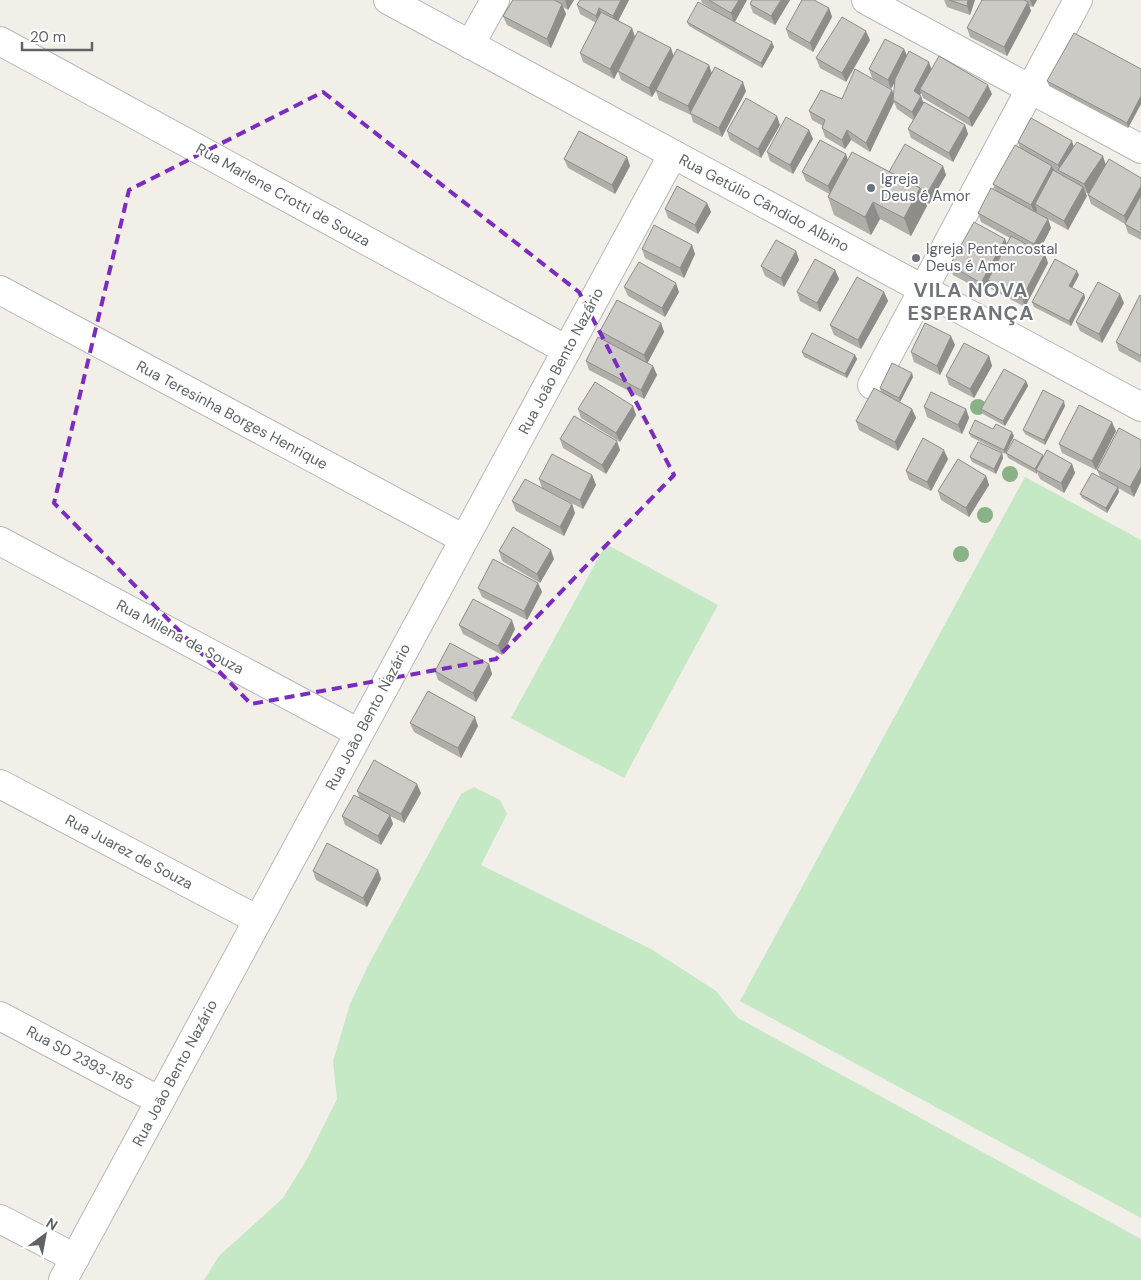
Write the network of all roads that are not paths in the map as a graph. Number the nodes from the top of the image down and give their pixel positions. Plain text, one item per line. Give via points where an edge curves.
1 (388, 0) edge
2 (495, 0) edge
3 (866, 0) edge
4 (1078, 0) edge
5 (0, 41) edge
6 (470, 45) junction
7 (1031, 89) junction
8 (1141, 149) edge
9 (672, 154) junction
10 (924, 289) junction
11 (0, 290) edge
12 (567, 350) junction
13 (872, 385) dead end
14 (1141, 407) edge
15 (464, 540) junction
16 (0, 541) edge
17 (359, 733) junction
18 (0, 784) edge
19 (258, 920) junction
20 (0, 1016) edge
21 (160, 1101) junction
22 (0, 1218) edge
23 (69, 1269) edge

1 - 6 street, Rua Getúlio Cândido Albino
2 - 6 street
3 - 7 street
4 - 7 street
5 - 12 street, Rua Marlene Crotti de Souza
6 - 9 street, Rua Getúlio Cândido Albino
7 - 8 street
7 - 10 street
9 - 10 street, Rua Getúlio Cândido Albino
9 - 12 street, Rua João Bento Nazário
10 - 13 street
10 - 14 street, Rua Getúlio Cândido Albino
11 - 15 street, Rua Teresinha Borges Henrique
12 - 15 street, Rua João Bento Nazário
15 - 17 street, Rua João Bento Nazário
16 - 17 street, Rua Milena de Souza
17 - 19 street, Rua João Bento Nazário
18 - 19 street, Rua Juarez de Souza
19 - 21 street, Rua João Bento Nazário
20 - 21 street, Rua SD 2393-185
21 - 23 street, Rua João Bento Nazário
22 - 23 street

